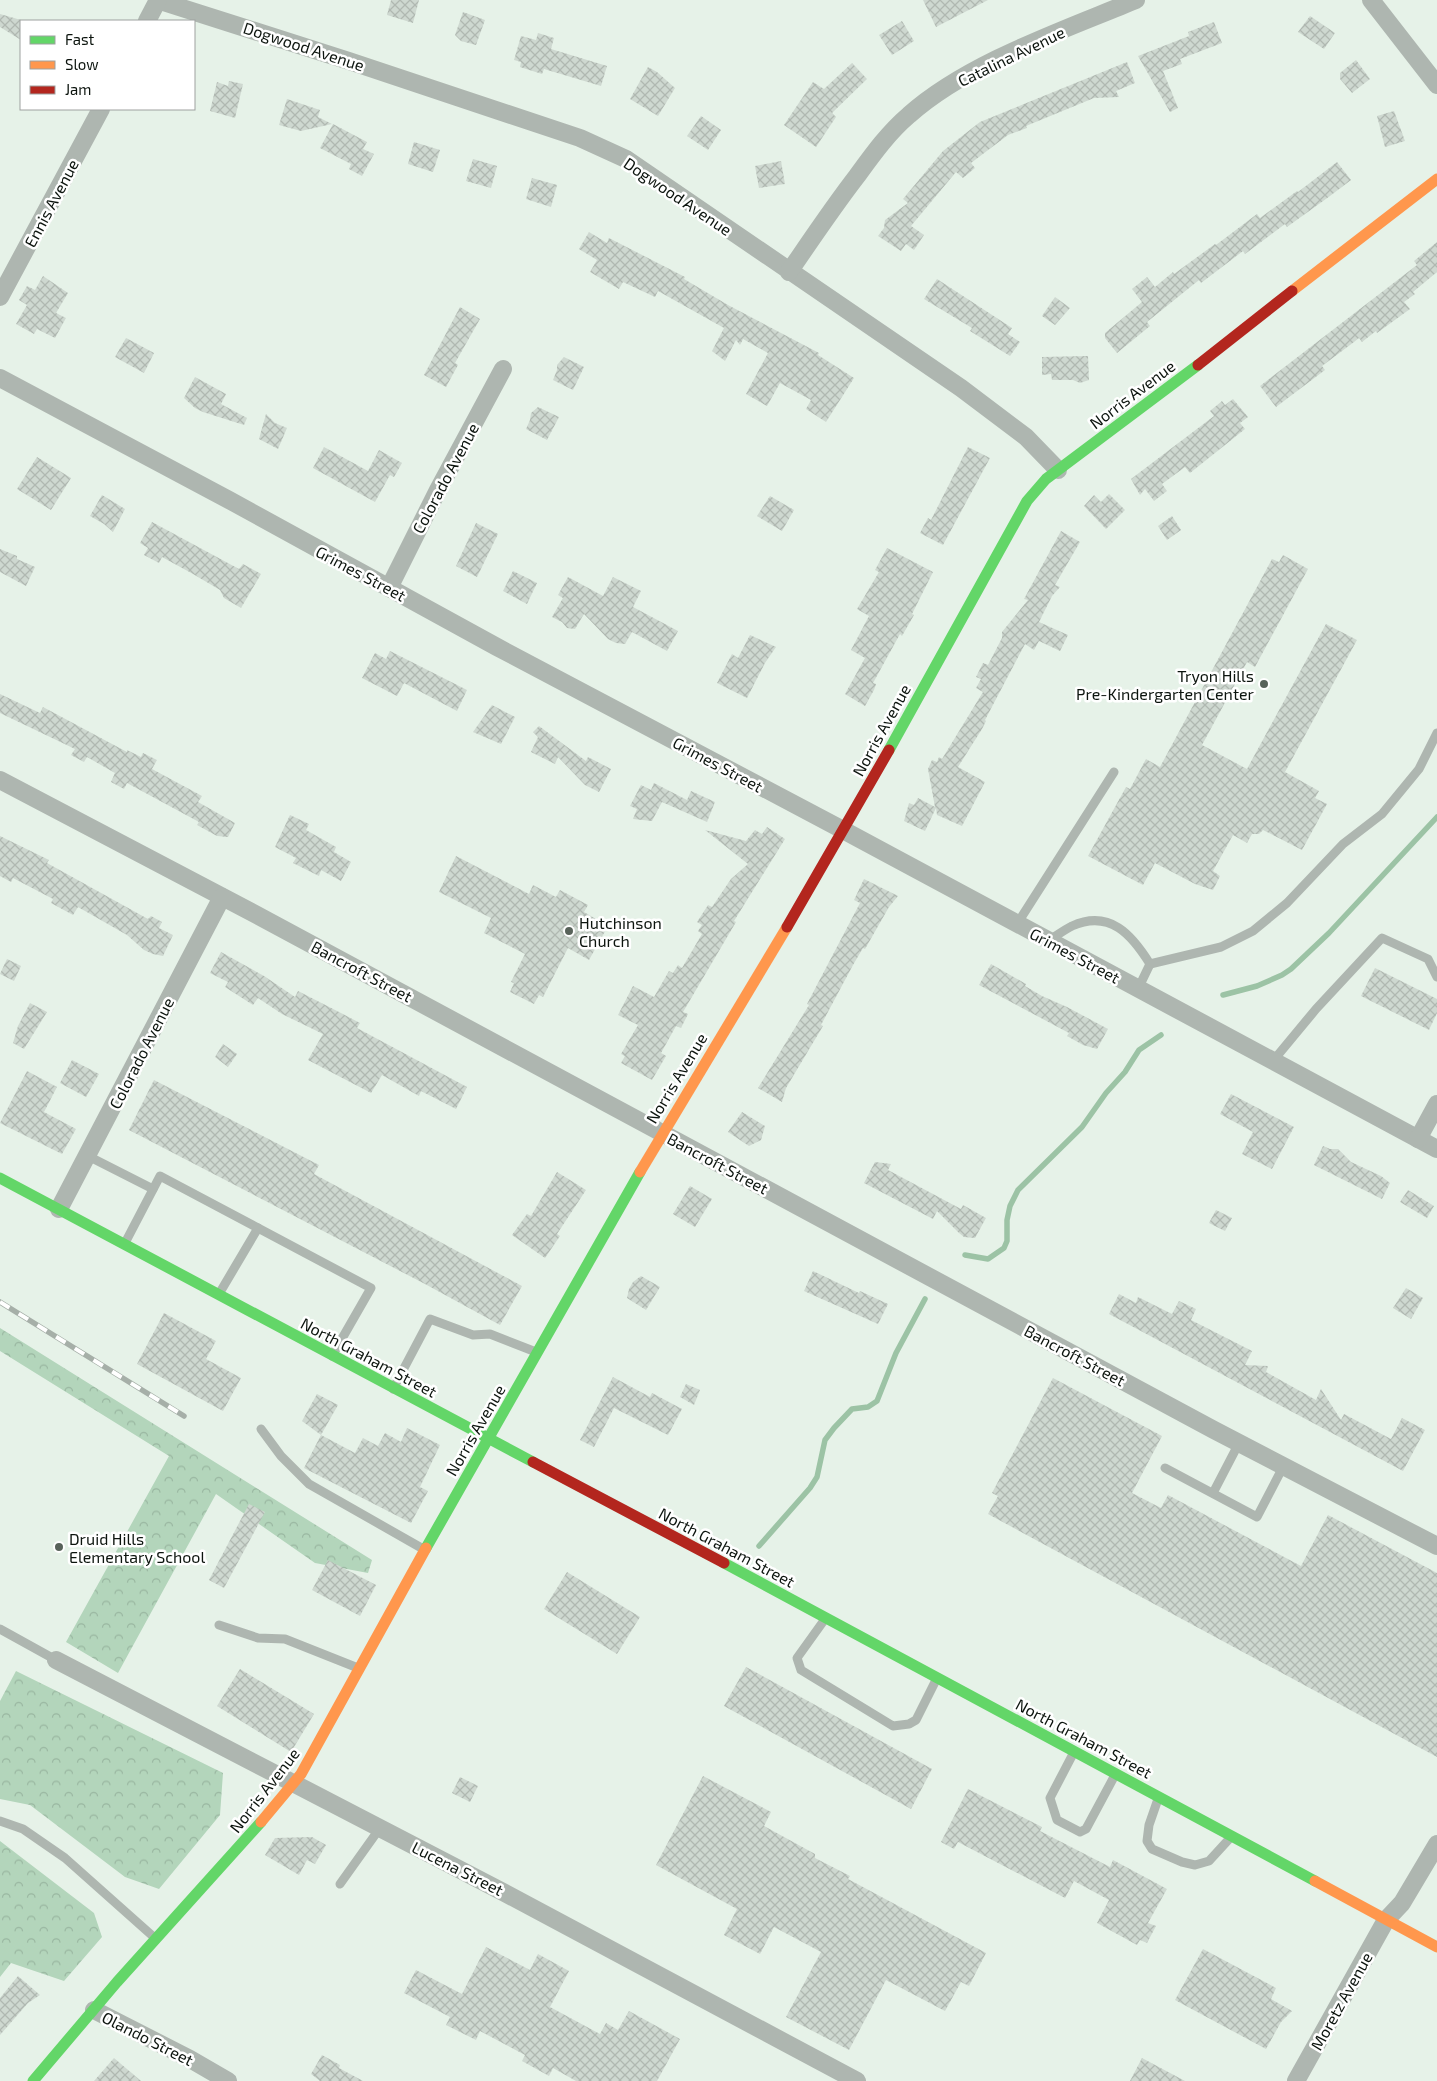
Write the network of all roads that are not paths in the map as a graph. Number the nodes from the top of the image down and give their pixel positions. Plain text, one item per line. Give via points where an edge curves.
1 (158, 0) edge
2 (1136, 0) edge
3 (1370, 0) edge
4 (148, 20) edge
5 (1437, 86) edge
6 (100, 110) edge
7 (1437, 179) edge
8 (789, 272) junction
9 (0, 296) edge
10 (503, 369) dead end
11 (0, 378) edge
12 (1058, 470) junction
13 (389, 588) junction
14 (1437, 733) edge
15 (1114, 772) dead end
16 (0, 780) edge
17 (843, 830) junction
18 (222, 897) junction
19 (1017, 924) junction
20 (1048, 941) junction
21 (1150, 964) junction
22 (1437, 977) edge
23 (1138, 989) junction
24 (1273, 1061) junction
25 (1437, 1104) edge
26 (662, 1132) junction
27 (1418, 1139) junction
28 (1437, 1149) edge
29 (88, 1156) junction
30 (0, 1178) edge
31 (153, 1189) junction
32 (60, 1209) junction
33 (258, 1228) junction
34 (125, 1244) junction
35 (219, 1294) junction
36 (537, 1353) junction
37 (332, 1356) junction
38 (392, 1389) junction
39 (261, 1429) dead end
40 (488, 1440) junction
41 (1239, 1443) junction
42 (1283, 1467) junction
43 (1165, 1468) dead end
44 (1213, 1493) junction
45 (1437, 1546) edge
46 (426, 1550) junction
47 (825, 1619) junction
48 (219, 1625) dead end
49 (0, 1629) edge
50 (56, 1660) joint
51 (361, 1668) junction
52 (938, 1678) junction
53 (1074, 1752) junction
54 (1115, 1773) junction
55 (294, 1784) junction
56 (1159, 1797) junction
57 (0, 1821) edge
58 (380, 1828) junction
59 (1232, 1837) junction
60 (1437, 1844) edge
61 (340, 1884) dead end
62 (1386, 1920) junction
63 (156, 1939) junction
64 (1437, 1947) edge
65 (94, 2010) junction
66 (33, 2081) edge
67 (228, 2081) edge
68 (857, 2081) edge
69 (1296, 2081) edge

1 - 4 street
1 - 8 street, Dogwood Avenue via 580,138 638,166
2 - 8 street, Catalina Avenue via 984,65 909,114 880,144
3 - 5 street
6 - 9 street, Ennis Avenue
7 - 12 street, Norris Avenue
8 - 12 street, Dogwood Avenue via 961,388 1026,437
10 - 13 street, Colorado Avenue
11 - 13 street, Grimes Street
12 - 17 street, Norris Avenue via 1046,479 1018,514
13 - 17 street, Grimes Street
14 - 21 lane via 1419,769 1382,814 1343,844 1287,903 1253,931 1221,947
15 - 19 lane
16 - 18 street, Bancroft Street
17 - 19 street, Grimes Street
17 - 26 street, Norris Avenue
18 - 26 street, Bancroft Street
18 - 29 street, Colorado Avenue
19 - 20 street, Grimes Street
20 - 21 lane via 1072,926 1098,919 1118,927 1137,944
20 - 23 street, Grimes Street
21 - 23 lane
22 - 24 lane via 1428,959 1382,938
23 - 24 street, Grimes Street
24 - 27 street, Grimes Street
25 - 27 street
26 - 36 street, Norris Avenue
26 - 41 street, Bancroft Street
27 - 28 street, Grimes Street
29 - 31 lane
29 - 32 street, Colorado Avenue
30 - 32 street, North Graham Street
31 - 33 lane via 160,1176
31 - 34 lane
32 - 34 street, North Graham Street
33 - 35 lane
33 - 37 lane via 371,1288
34 - 35 street, North Graham Street
35 - 37 street, North Graham Street
36 - 38 lane via 490,1334 473,1335 430,1319
36 - 40 street, Norris Avenue
37 - 38 street, North Graham Street
38 - 40 street, North Graham Street
39 - 46 lane via 308,1484
40 - 46 street, Norris Avenue
40 - 47 street, North Graham Street
41 - 42 street, Bancroft Street
41 - 44 lane
42 - 44 lane via 1257,1517
42 - 45 street, Bancroft Street
43 - 44 lane
46 - 51 street, Norris Avenue
47 - 52 street, North Graham Street
47 - 52 lane via 797,1658 801,1670 893,1726 916,1720
48 - 51 lane via 258,1638 285,1639
49 - 50 lane
50 - 55 street, Lucena Street
51 - 55 street, Norris Avenue
52 - 53 street, North Graham Street
53 - 54 street, North Graham Street
53 - 54 lane via 1050,1798 1057,1820 1080,1832 1086,1829
54 - 56 street, North Graham Street
55 - 58 street, Lucena Street
55 - 63 street, Norris Avenue
56 - 59 street, North Graham Street
56 - 59 lane via 1149,1825 1147,1840 1152,1849 1195,1865 1209,1861
57 - 63 lane via 23,1829 64,1858
58 - 61 lane
58 - 68 street, Lucena Street
59 - 62 street, North Graham Street
60 - 62 street, Moretz Avenue via 1402,1903
62 - 64 street, North Graham Street
62 - 69 street, Moretz Avenue
63 - 65 street, Norris Avenue
65 - 66 street, Norris Avenue
65 - 67 street, Olando Street

